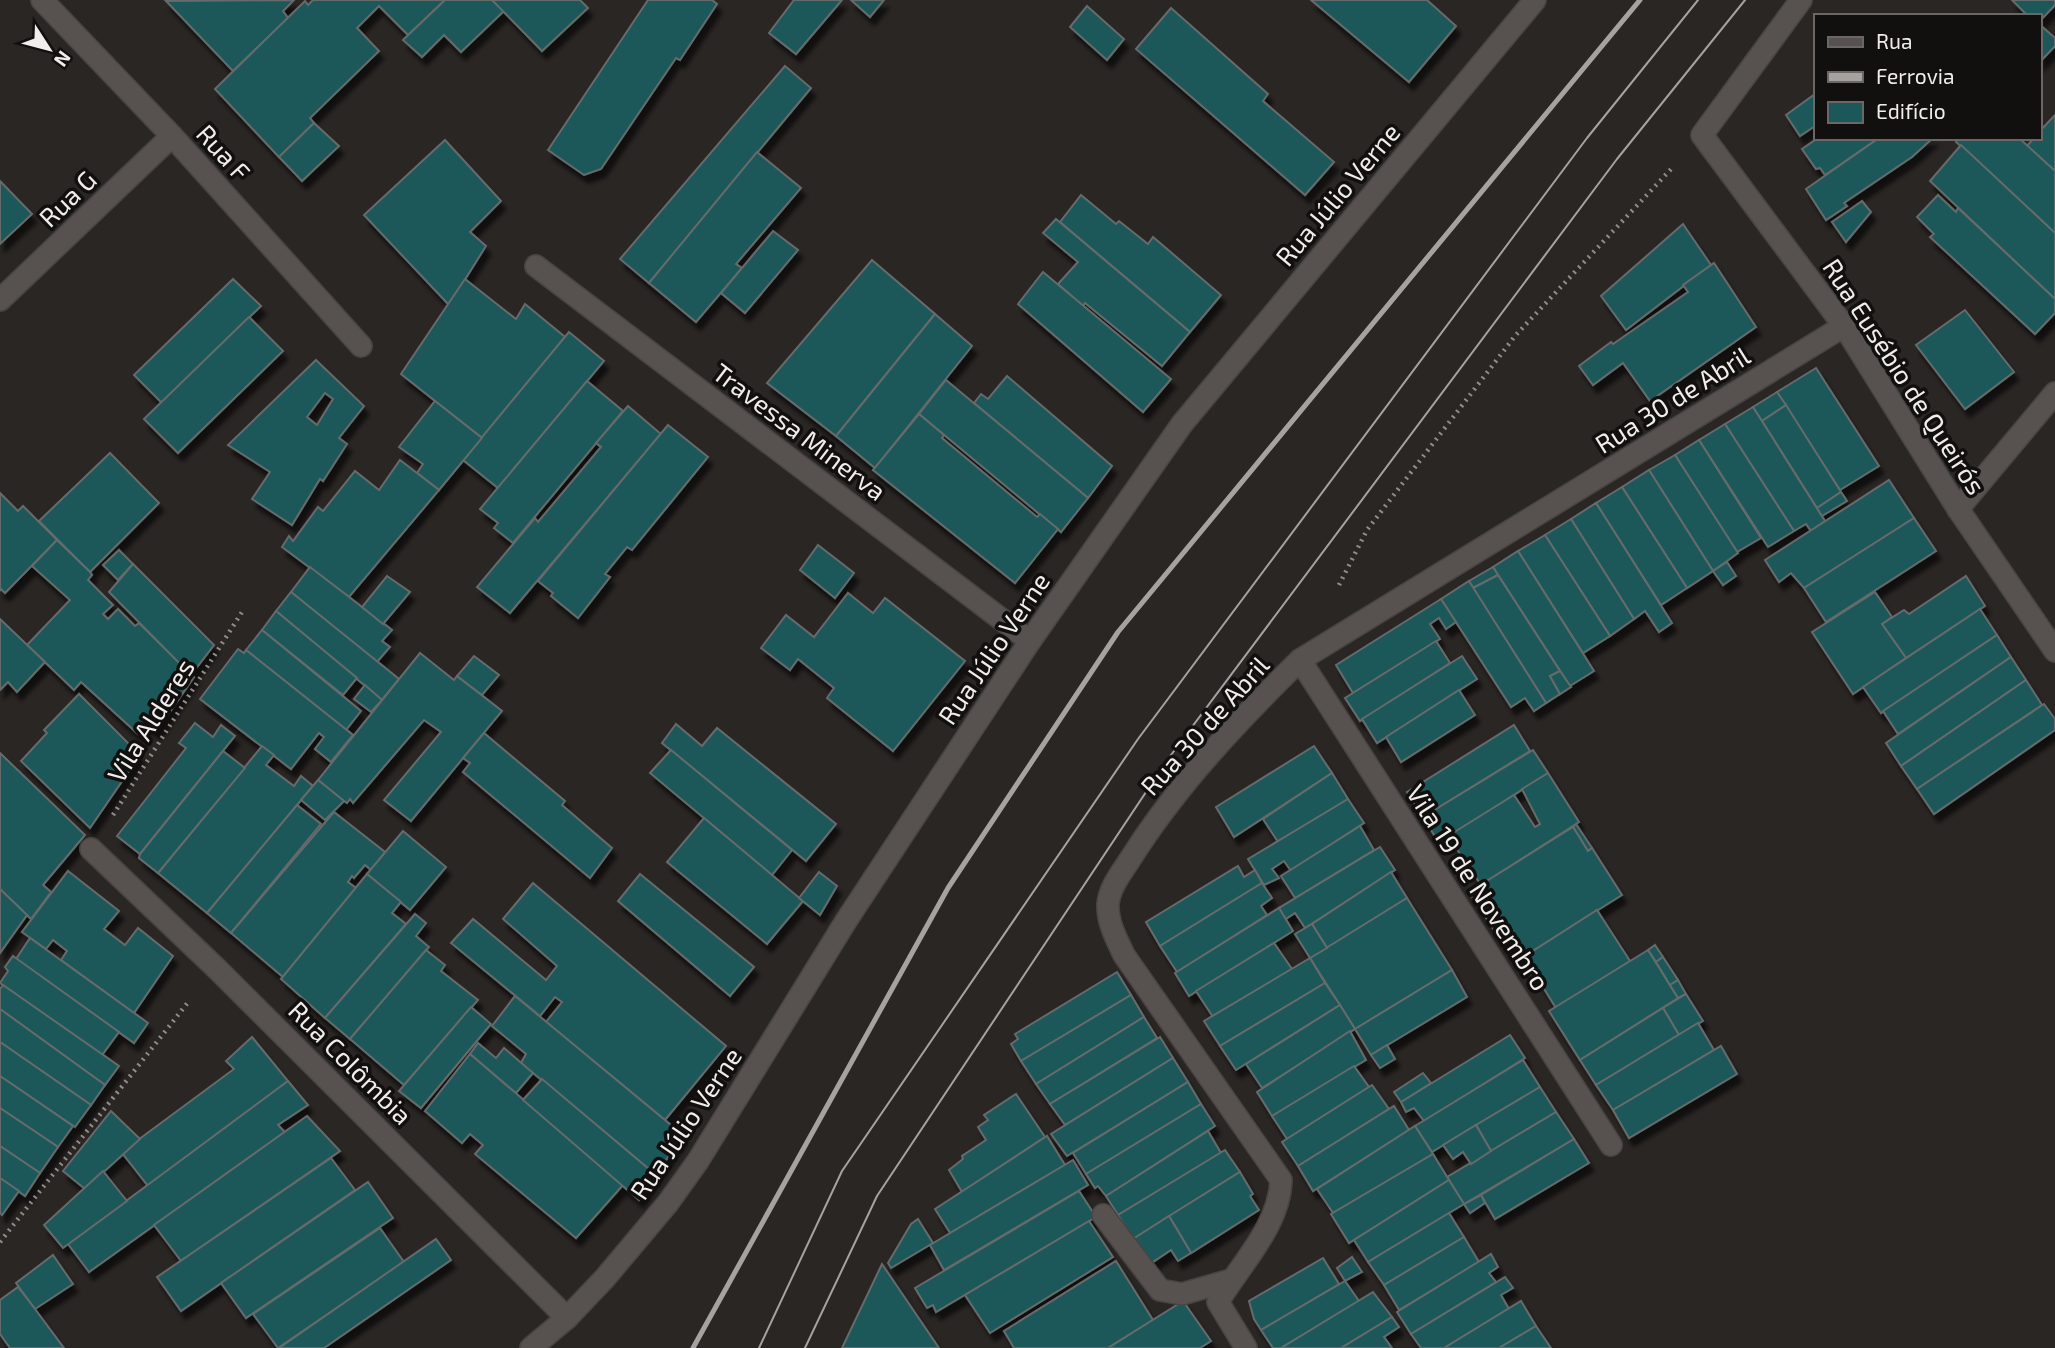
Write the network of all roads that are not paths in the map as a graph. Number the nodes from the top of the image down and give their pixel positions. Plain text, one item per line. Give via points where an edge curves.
1 (42, 0) edge
2 (1535, 0) edge
3 (1801, 0) edge
4 (172, 136) junction
5 (536, 266) dead end
6 (0, 300) edge
7 (1844, 326) junction
8 (361, 346) dead end
9 (2055, 393) edge
10 (1958, 509) junction
11 (1030, 641) junction
12 (2055, 651) edge
13 (1300, 660) junction
14 (91, 849) road end
15 (1611, 1144) dead end
16 (1103, 1215) dead end
17 (1231, 1280) junction
18 (567, 1318) junction
19 (531, 1348) edge
20 (1246, 1348) edge

1 - 4 street, Rua F
2 - 11 street, Rua Júlio Verne via 1182,424
3 - 7 street, Rua Eusébio de Queirós via 1702,135
4 - 6 street, Rua G
4 - 8 street, Rua F
5 - 11 street, Travessa Minerva
7 - 10 street, Rua Eusébio de Queirós
7 - 13 street, Rua 30 de Abril
9 - 10 street
10 - 12 street, Rua Eusébio de Queirós
11 - 18 street, Rua Júlio Verne via 846,921 698,1161 668,1203
13 - 15 street, Vila 19 de Novembro
13 - 17 street, Rua 30 de Abril via 1182,786 1117,880 1108,904 1124,956 1281,1180 1281,1195 1261,1236
14 - 18 street, Rua Colômbia
16 - 17 street via 1160,1290 1182,1294
17 - 20 street, Rua 30 de Abril via 1218,1302
18 - 19 street, Rua Júlio Verne

